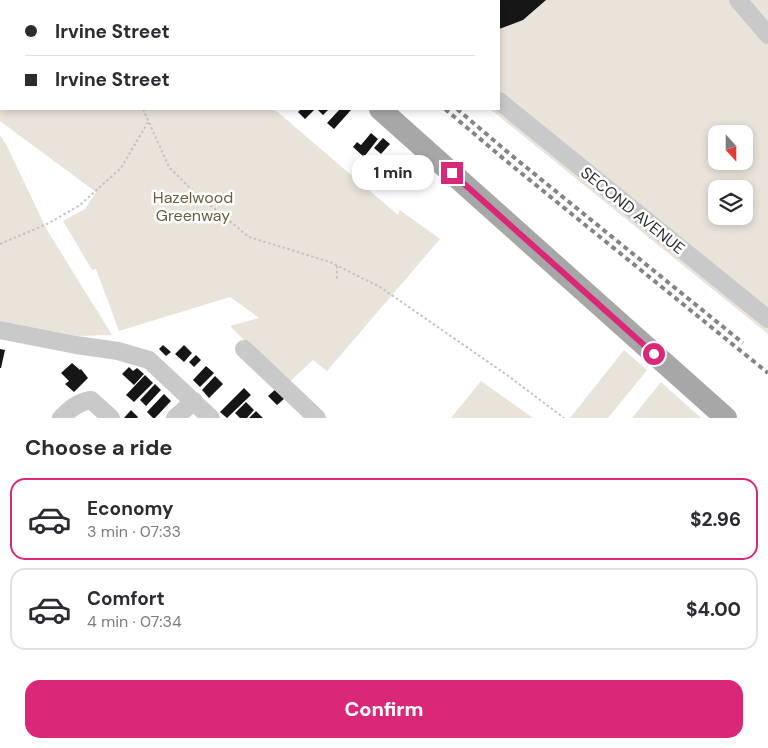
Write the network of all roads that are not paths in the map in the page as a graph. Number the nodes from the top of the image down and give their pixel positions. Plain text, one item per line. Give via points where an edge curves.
1 (738, 0) edge
2 (768, 36) edge
3 (500, 102) edge
4 (381, 110) edge
5 (768, 319) edge
6 (0, 330) edge
7 (244, 349) dead end
8 (194, 401) junction
9 (61, 418) edge
10 (111, 418) edge
11 (175, 418) edge
12 (211, 418) edge
13 (318, 418) edge
14 (726, 418) edge

1 - 2 street
3 - 5 street, SECOND AVENUE
4 - 14 main road
6 - 8 street via 118,351 149,360
7 - 13 street
8 - 11 street
8 - 12 street
9 - 10 street via 74,406 91,400

